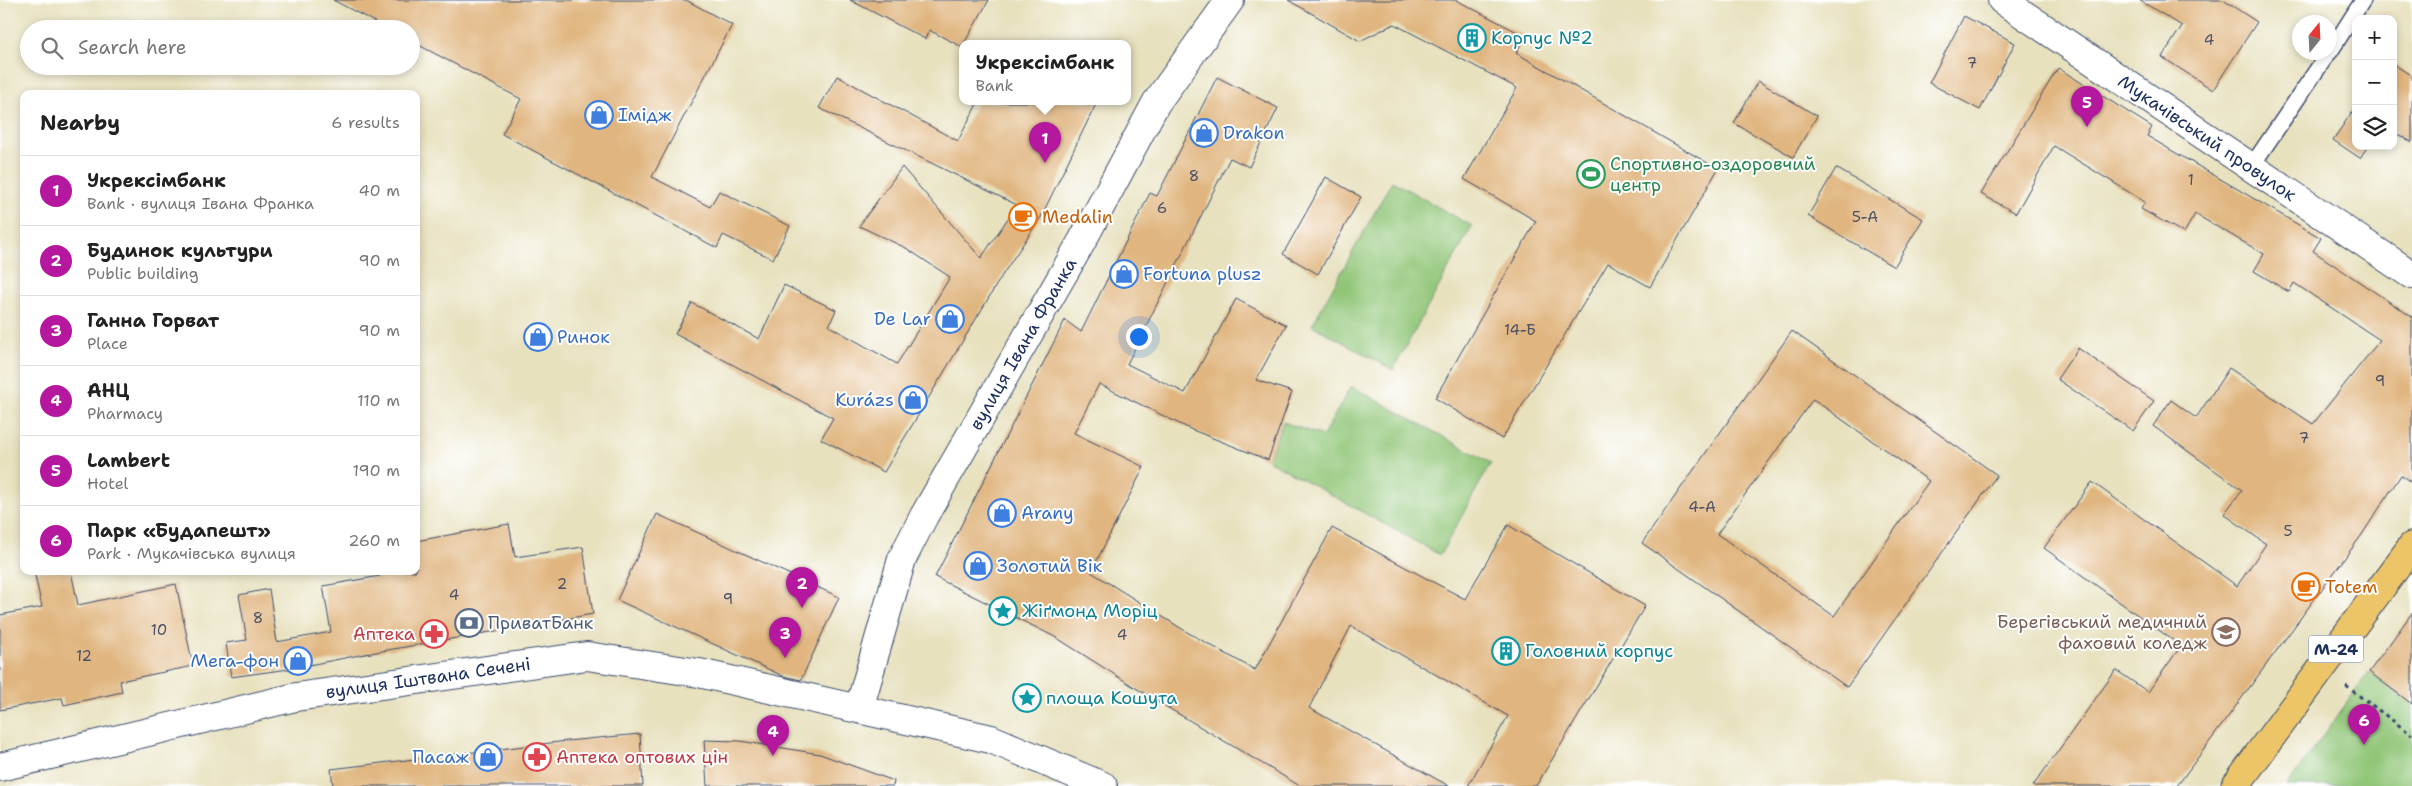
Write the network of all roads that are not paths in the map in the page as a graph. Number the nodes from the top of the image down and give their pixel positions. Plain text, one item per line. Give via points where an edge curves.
1 (1230, 0) edge
2 (2002, 0) edge
3 (2364, 0) edge
4 (2337, 40) edge
5 (2324, 60) edge
6 (2251, 167) junction
7 (2412, 275) edge
8 (2412, 546) edge
9 (859, 709) junction
10 (0, 767) edge
11 (1103, 786) edge
12 (2234, 786) edge

1 - 9 street, вулиця Івана Франка via 1156,103 1081,243 924,516 902,559
2 - 6 street, Мукачівський провулок
3 - 4 lane
5 - 6 lane
6 - 7 street, Мукачівський провулок
8 - 12 highway, М-24
9 - 10 street, вулиця Іштвана Сечені via 699,673 587,656 296,696
9 - 11 street via 991,740

